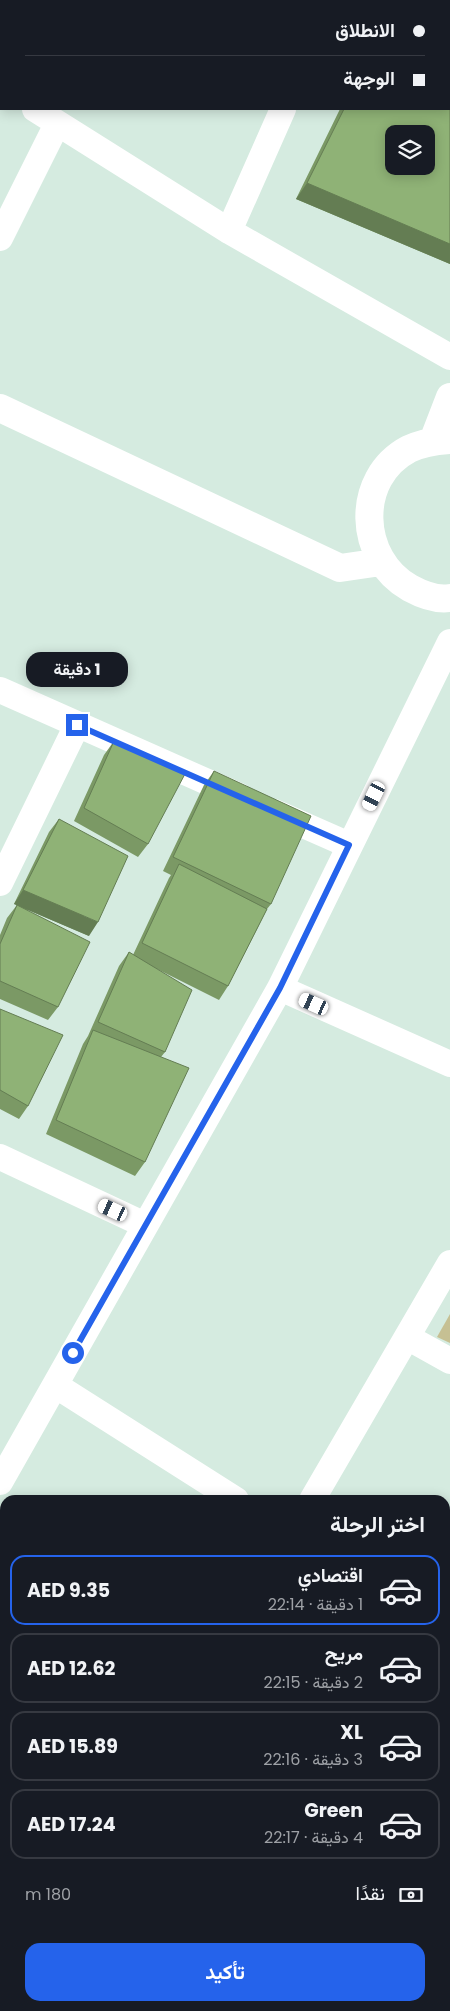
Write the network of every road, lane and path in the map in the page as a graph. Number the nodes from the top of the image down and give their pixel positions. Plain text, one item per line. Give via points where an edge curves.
1 (36, 110) edge
2 (283, 110) edge
3 (57, 124) junction
4 (229, 230) junction
5 (0, 238) edge
6 (450, 357) edge
7 (450, 397) edge
8 (0, 408) edge
9 (441, 441) edge
10 (381, 562) junction
11 (450, 598) edge
12 (447, 658) edge
13 (0, 690) edge
14 (77, 725) junction
15 (349, 845) junction
16 (0, 883) edge
17 (280, 988) junction
18 (450, 1064) edge
19 (0, 1157) edge
20 (145, 1225) junction
21 (450, 1263) edge
22 (407, 1336) junction
23 (450, 1362) edge
24 (55, 1385) junction
25 (0, 1482) edge
26 (228, 1495) edge
27 (315, 1495) edge

1 - 3 street
2 - 4 street
3 - 4 street
3 - 5 street
4 - 6 street
7 - 9 street
8 - 10 street via 340,568
9 - 10 street via 409,450 388,466 374,488 368,513 371,539
10 - 11 street via 398,582 420,594
12 - 15 street
13 - 14 street
14 - 15 street
14 - 16 street
15 - 17 street
17 - 18 street
17 - 20 street
19 - 20 street
20 - 24 street
21 - 22 street
22 - 23 street
22 - 27 street
24 - 25 street
24 - 26 street

